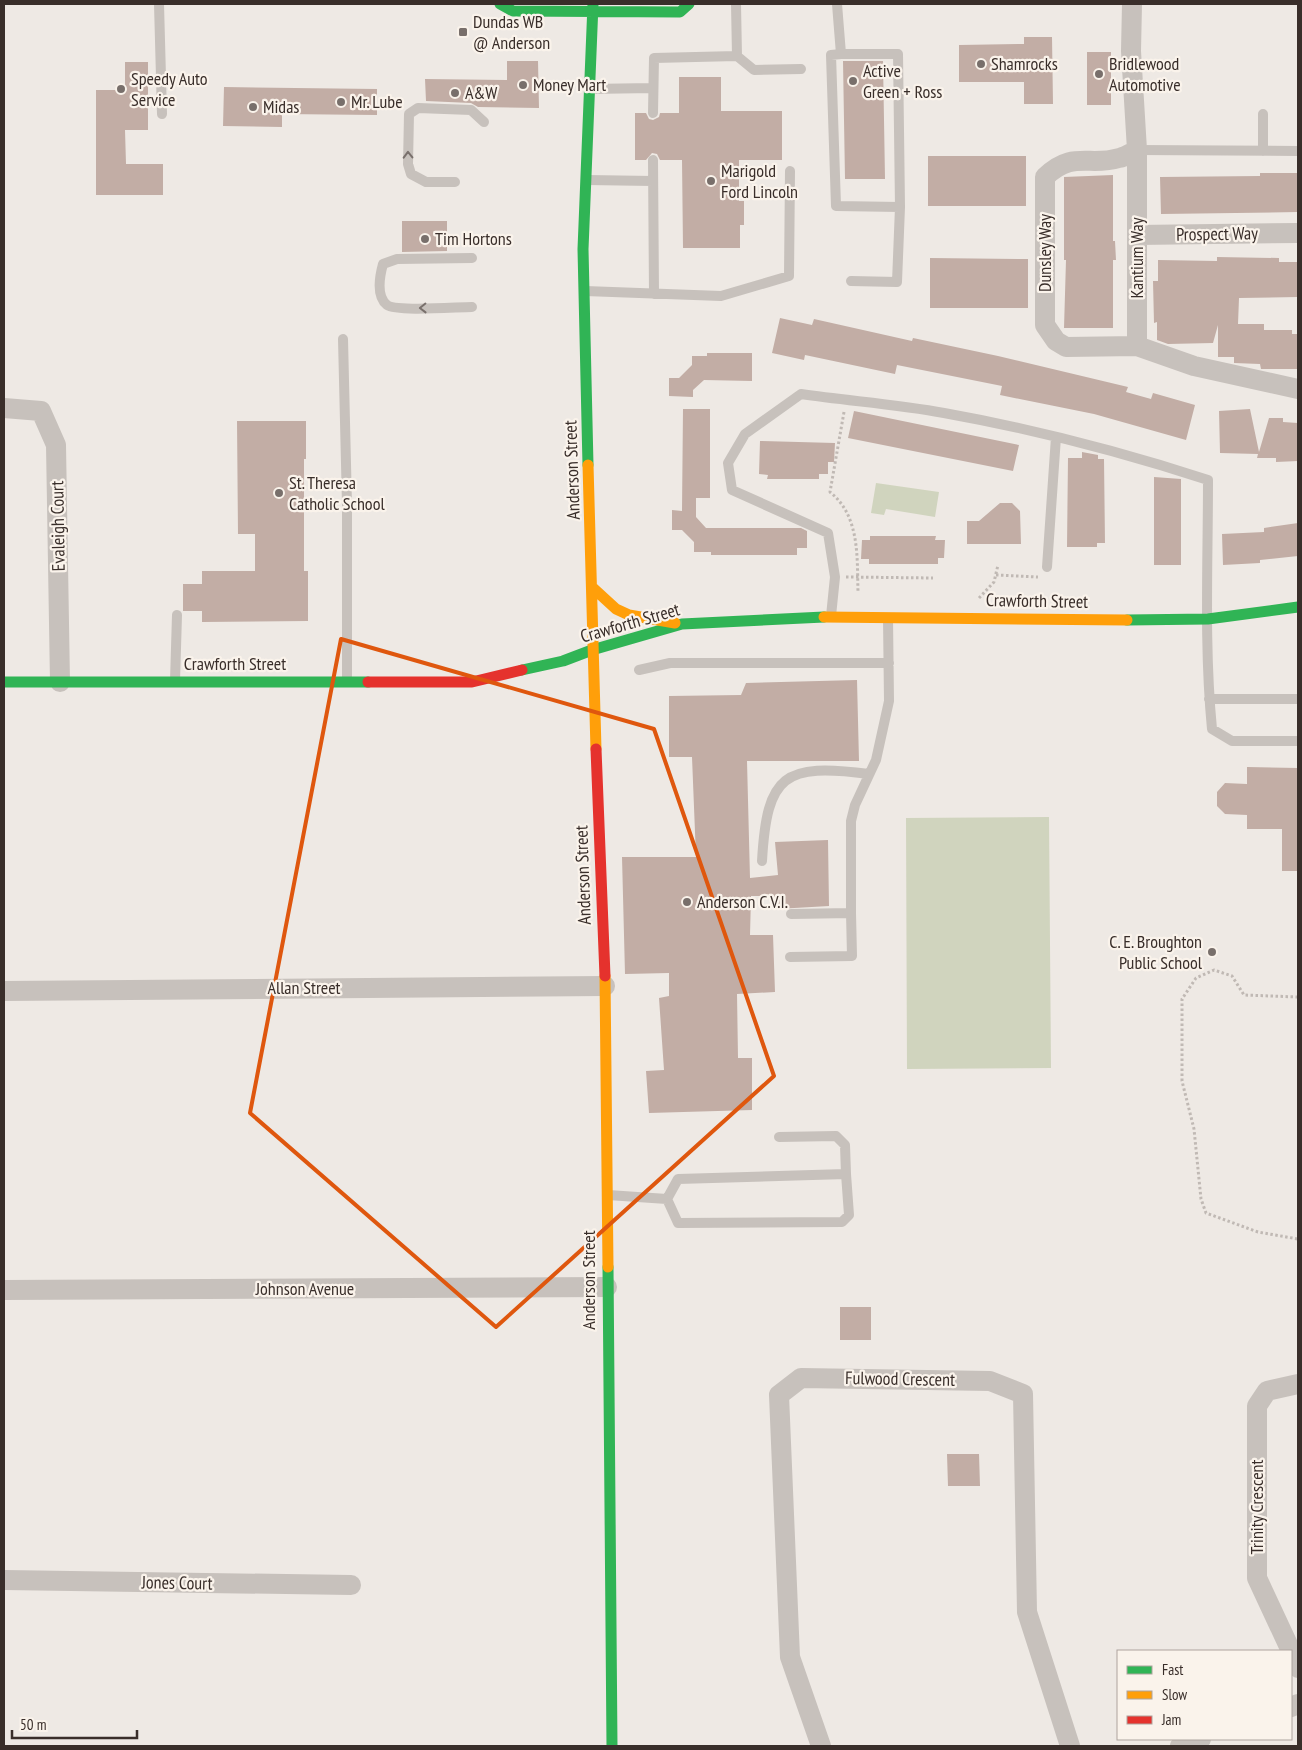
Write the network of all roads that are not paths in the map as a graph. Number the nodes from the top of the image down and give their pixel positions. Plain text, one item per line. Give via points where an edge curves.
1 (159, 4) edge
2 (500, 4) edge
3 (689, 4) edge
4 (736, 4) edge
5 (837, 4) edge
6 (1132, 4) edge
7 (593, 8) edge
8 (841, 54) junction
9 (737, 56) junction
10 (801, 69) dead end
11 (653, 88) junction
12 (589, 89) junction
13 (652, 113) dead end
14 (162, 114) dead end
15 (1263, 114) dead end
16 (484, 122) dead end
17 (1137, 150) junction
18 (1264, 151) junction
19 (1298, 151) edge
20 (653, 160) dead end
21 (790, 171) dead end
22 (586, 180) junction
23 (653, 180) junction
24 (455, 182) dead end
25 (900, 207) junction
26 (1298, 233) edge
27 (1136, 235) junction
28 (472, 258) dead end
29 (851, 281) dead end
30 (584, 291) junction
31 (654, 294) junction
32 (472, 307) dead end
33 (343, 339) dead end
34 (1137, 346) junction
35 (1298, 389) edge
36 (4, 408) edge
37 (1056, 437) junction
38 (1047, 566) dead end
39 (592, 588) junction
40 (1298, 608) edge
41 (177, 615) dead end
42 (831, 617) junction
43 (888, 617) junction
44 (1208, 619) junction
45 (682, 624) junction
46 (592, 650) junction
47 (889, 664) junction
48 (639, 670) dead end
49 (4, 682) edge
50 (60, 682) junction
51 (175, 682) junction
52 (347, 682) junction
53 (1209, 699) junction
54 (1298, 699) edge
55 (1298, 742) edge
56 (869, 774) junction
57 (762, 861) dead end
58 (851, 913) junction
59 (791, 914) dead end
60 (790, 957) dead end
61 (605, 986) junction
62 (4, 991) edge
63 (779, 1138) dead end
64 (846, 1174) junction
65 (606, 1195) junction
66 (667, 1199) junction
67 (606, 1287) junction
68 (4, 1290) edge
69 (1298, 1384) edge
70 (4, 1580) edge
71 (351, 1585) dead end
72 (1290, 1650) edge
73 (1292, 1654) edge
74 (1298, 1668) edge
75 (1198, 1740) edge
76 (612, 1746) edge
77 (821, 1746) edge
78 (1070, 1746) edge
79 (1180, 1746) edge

1 - 14 lane
2 - 7 main road via 513,11
3 - 7 main road via 680,12
4 - 9 lane
5 - 8 lane
6 - 17 street, Kantium Way via 1131,51
7 - 12 main road, Anderson Street
8 - 25 lane via 898,54
8 - 25 lane via 831,55 836,206
9 - 10 lane via 754,70
9 - 11 lane via 654,58
11 - 12 lane
11 - 13 lane
12 - 22 main road, Anderson Street
15 - 18 lane
24 -> 16 lane via 426,182 411,174 408,164 409,114 418,108 470,110
17 - 18 lane
17 - 27 street, Kantium Way
17 - 34 street, Dunsley Way via 1118,159 1058,165 1045,177 1045,325 1056,341 1066,347
18 - 19 lane
20 - 23 lane
21 - 31 lane via 789,276 721,296
22 - 23 lane
22 - 30 main road, Anderson Street
23 - 31 lane
25 - 29 lane via 897,282
26 - 27 street, Prospect Way
27 - 34 street, Kantium Way
32 -> 28 lane via 400,308 387,305 381,297 380,275 383,264 397,259
30 - 31 lane
30 - 39 main road, Anderson Street
33 - 52 lane
34 - 35 street via 1194,366
36 - 50 street, Evaleigh Court via 41,411 56,445
37 - 38 lane
37 - 42 lane via 943,413 801,394 745,434 728,463 732,490 828,533 835,577
37 - 44 lane via 1208,480
39 - 45 main road via 629,616
39 - 46 main road, Anderson Street
40 - 44 main road, Crawforth Street
41 - 51 lane
42 - 43 main road, Crawforth Street
42 - 45 main road, Crawforth Street
43 - 44 main road, Crawforth Street
43 - 47 lane
44 - 53 lane
45 - 46 main road, Crawforth Street
46 - 52 main road, Crawforth Street via 563,661 472,682
46 - 61 main road, Anderson Street
47 - 48 lane via 670,663
47 - 56 lane via 887,718
49 - 50 main road, Crawforth Street
50 - 51 main road, Crawforth Street
51 - 52 main road, Crawforth Street
53 - 54 lane
53 - 55 lane via 1212,729 1232,741
56 - 57 lane via 819,770 791,776 773,796 767,812
56 - 58 lane via 851,821
58 - 59 lane
58 - 60 lane via 852,956
61 - 62 street, Allan Street
61 - 65 main road, Anderson Street
63 - 64 lane via 836,1136 845,1146
64 - 66 lane via 678,1179
64 - 66 lane via 848,1215 842,1222 678,1223
65 - 66 lane
65 - 67 main road, Anderson Street
67 - 68 street, Johnson Avenue
67 - 76 main road, Anderson Street
69 - 72 street, Trinity Crescent via 1267,1391 1257,1406 1258,1578
70 - 71 street, Jones Court
73 - 74 street, Trinity Crescent
75 - 79 street
77 - 78 street, Fulwood Crescent via 790,1657 779,1395 800,1378 990,1381 1023,1394 1027,1612

